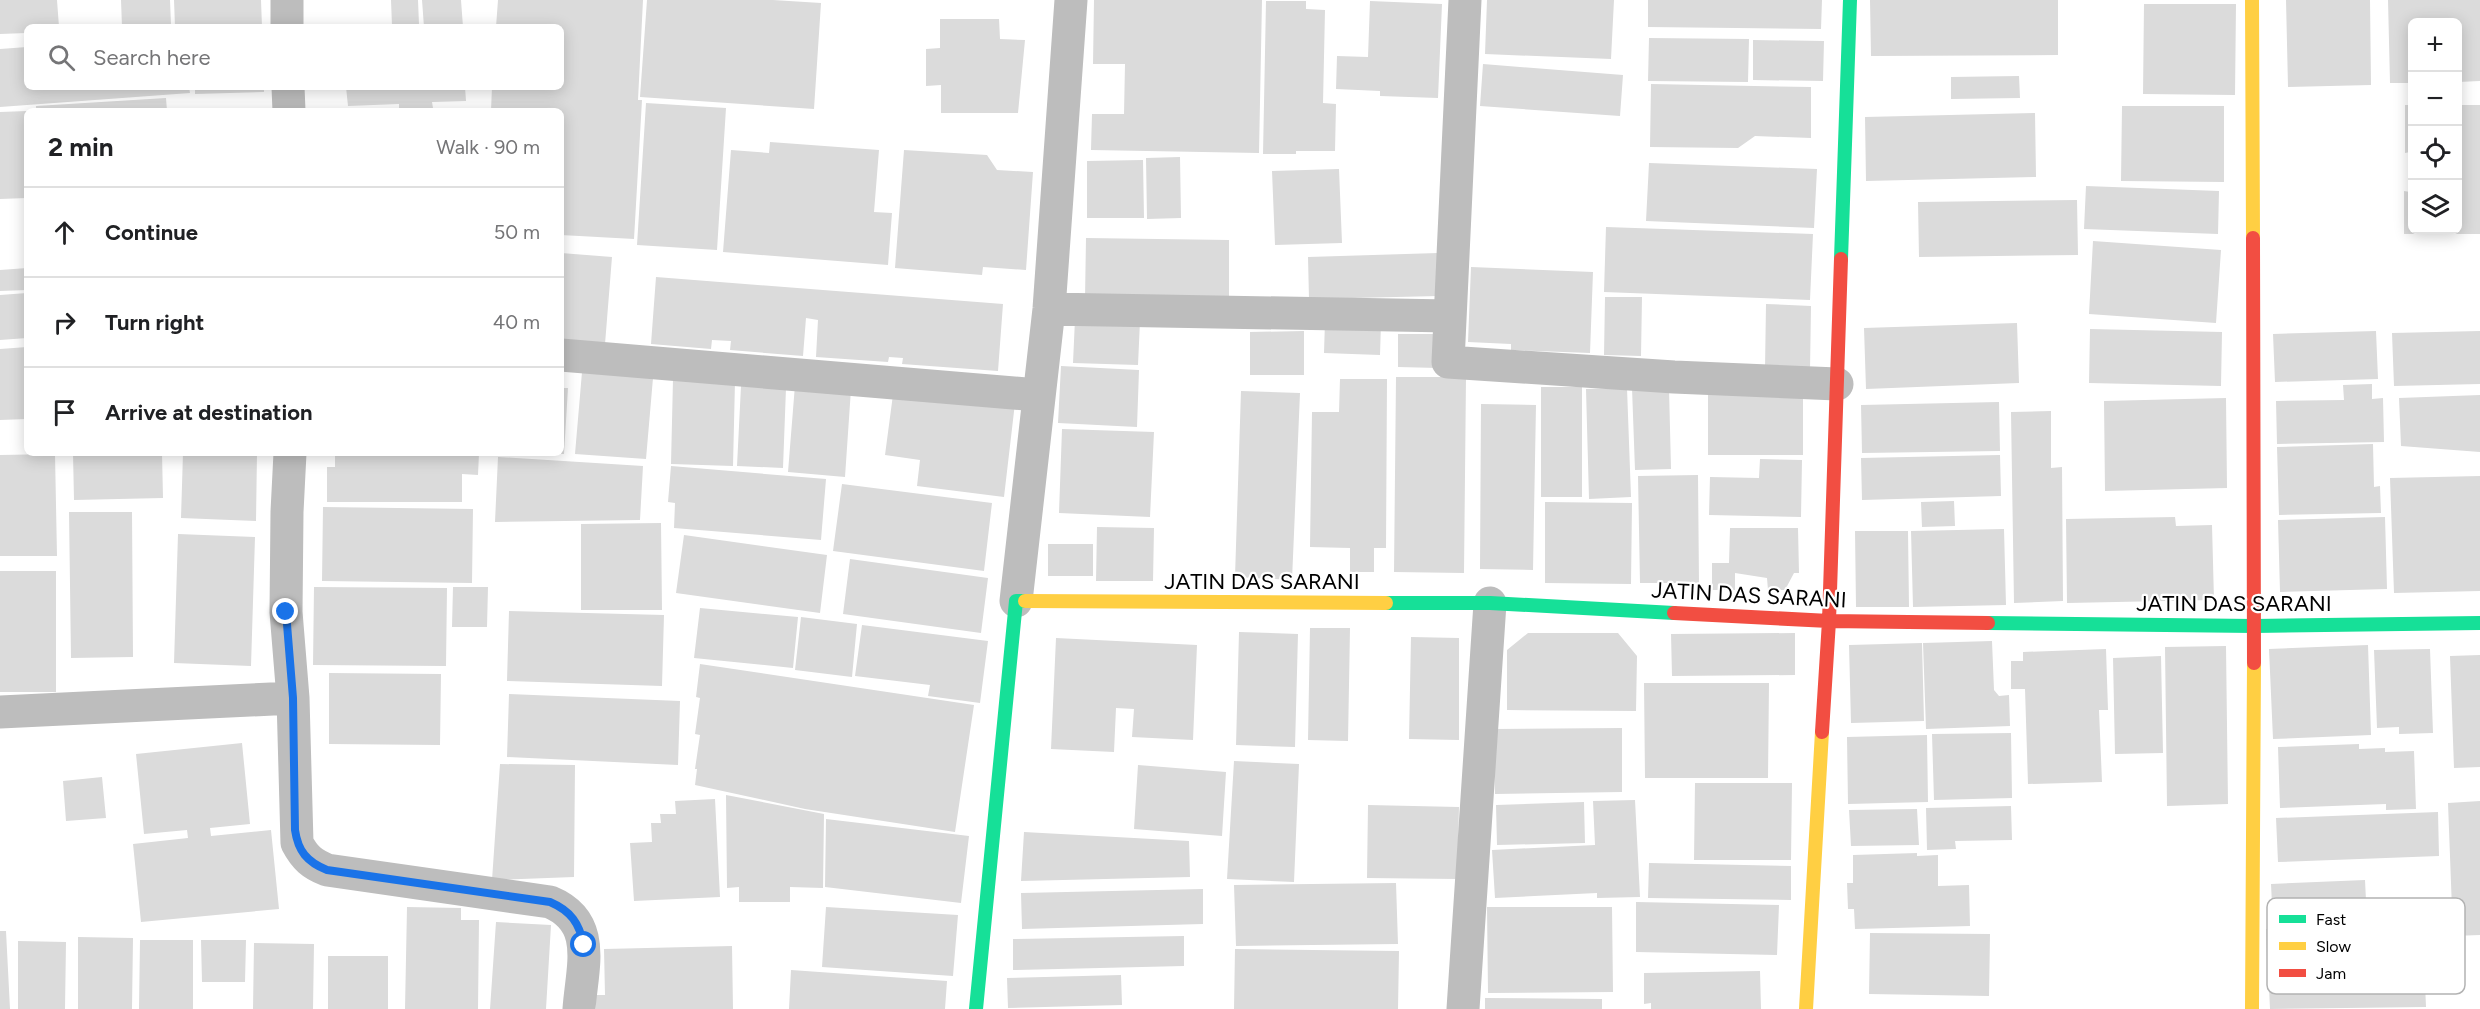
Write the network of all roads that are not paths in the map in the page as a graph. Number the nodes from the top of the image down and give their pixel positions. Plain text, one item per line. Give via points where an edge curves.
1 (287, 0) edge
2 (1071, 0) edge
3 (1465, 0) edge
4 (1850, 0) edge
5 (2252, 0) edge
6 (287, 24) edge
7 (288, 90) edge
8 (289, 108) edge
9 (1048, 309) junction
10 (1449, 316) junction
11 (564, 355) edge
12 (1838, 384) junction
13 (1038, 395) junction
14 (290, 456) edge
15 (1016, 601) junction
16 (1490, 603) junction
17 (1829, 621) junction
18 (2480, 623) edge
19 (2254, 626) junction
20 (293, 698) junction
21 (0, 712) edge
22 (579, 1009) edge
23 (976, 1009) edge
24 (1463, 1009) edge
25 (1806, 1009) edge
26 (2252, 1009) edge

1 - 6 street
2 - 9 street
3 - 10 street
4 - 12 street
5 - 19 street
7 - 8 street
9 - 10 street
9 - 13 street
10 - 12 street via 1448,362
11 - 13 street
12 - 17 street
13 - 15 street
14 - 20 street via 286,612
15 - 16 street, JATIN DAS SARANI
15 - 23 street
16 - 17 street, JATIN DAS SARANI
16 - 24 street
17 - 19 street, JATIN DAS SARANI
17 - 25 street
18 - 19 street, JATIN DAS SARANI
19 - 26 street
20 - 21 street
20 - 22 street via 295,830 304,856 327,870 550,902 562,907 581,929 584,945

